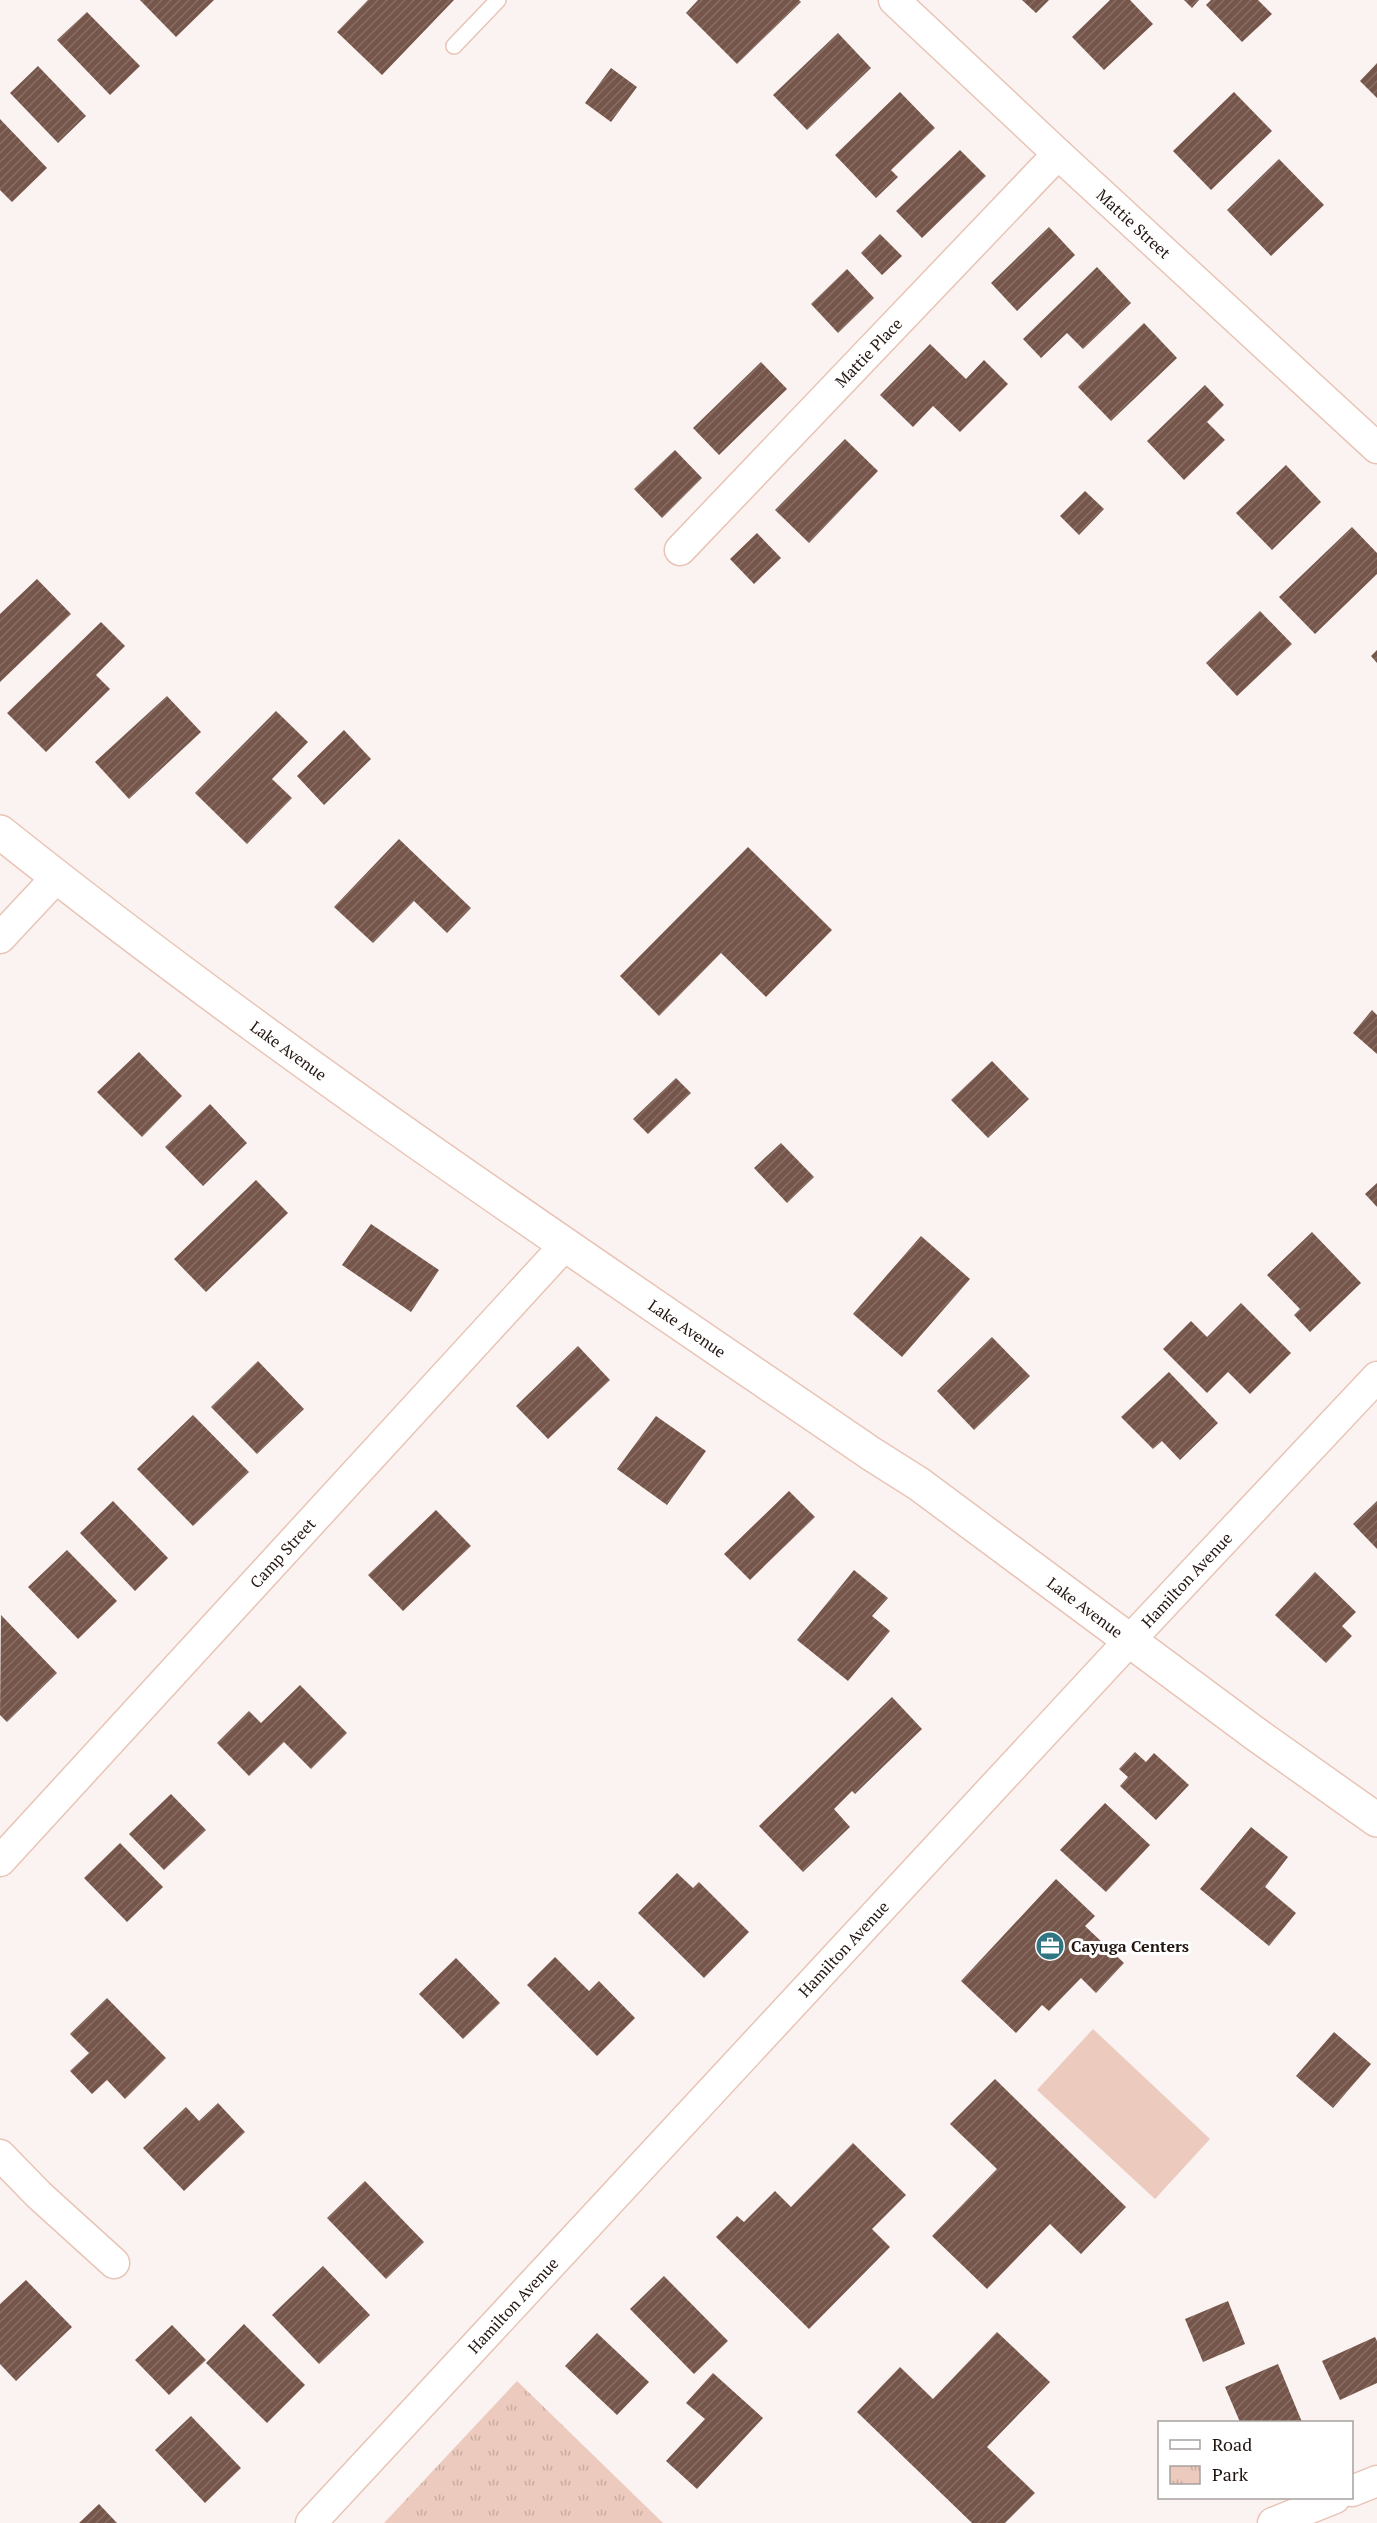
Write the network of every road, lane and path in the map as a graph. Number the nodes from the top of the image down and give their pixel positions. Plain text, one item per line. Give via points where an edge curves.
1 (498, 0) edge
2 (894, 0) edge
3 (454, 46) dead end
4 (1058, 154) junction
5 (1377, 448) edge
6 (680, 550) dead end
7 (0, 832) edge
8 (57, 877) junction
9 (0, 938) edge
10 (566, 1244) junction
11 (1377, 1377) edge
12 (1130, 1640) junction
13 (1377, 1820) edge
14 (0, 1861) edge
15 (0, 2155) edge
16 (114, 2263) dead end
17 (1377, 2481) edge
18 (1353, 2491) edge
19 (1333, 2499) edge
20 (311, 2523) edge
21 (1273, 2523) edge

1 - 3 lane
2 - 4 street, Mattie Street
4 - 5 street, Mattie Street
4 - 6 street, Mattie Place
7 - 8 street, Lake Avenue
8 - 9 street
8 - 10 street, Lake Avenue via 202,987
10 - 12 street, Lake Avenue via 919,1484
10 - 14 street, Camp Street
11 - 12 street, Hamilton Avenue
12 - 13 street, Lake Avenue
12 - 20 street, Hamilton Avenue
15 - 16 street
17 - 18 street
19 - 21 street

